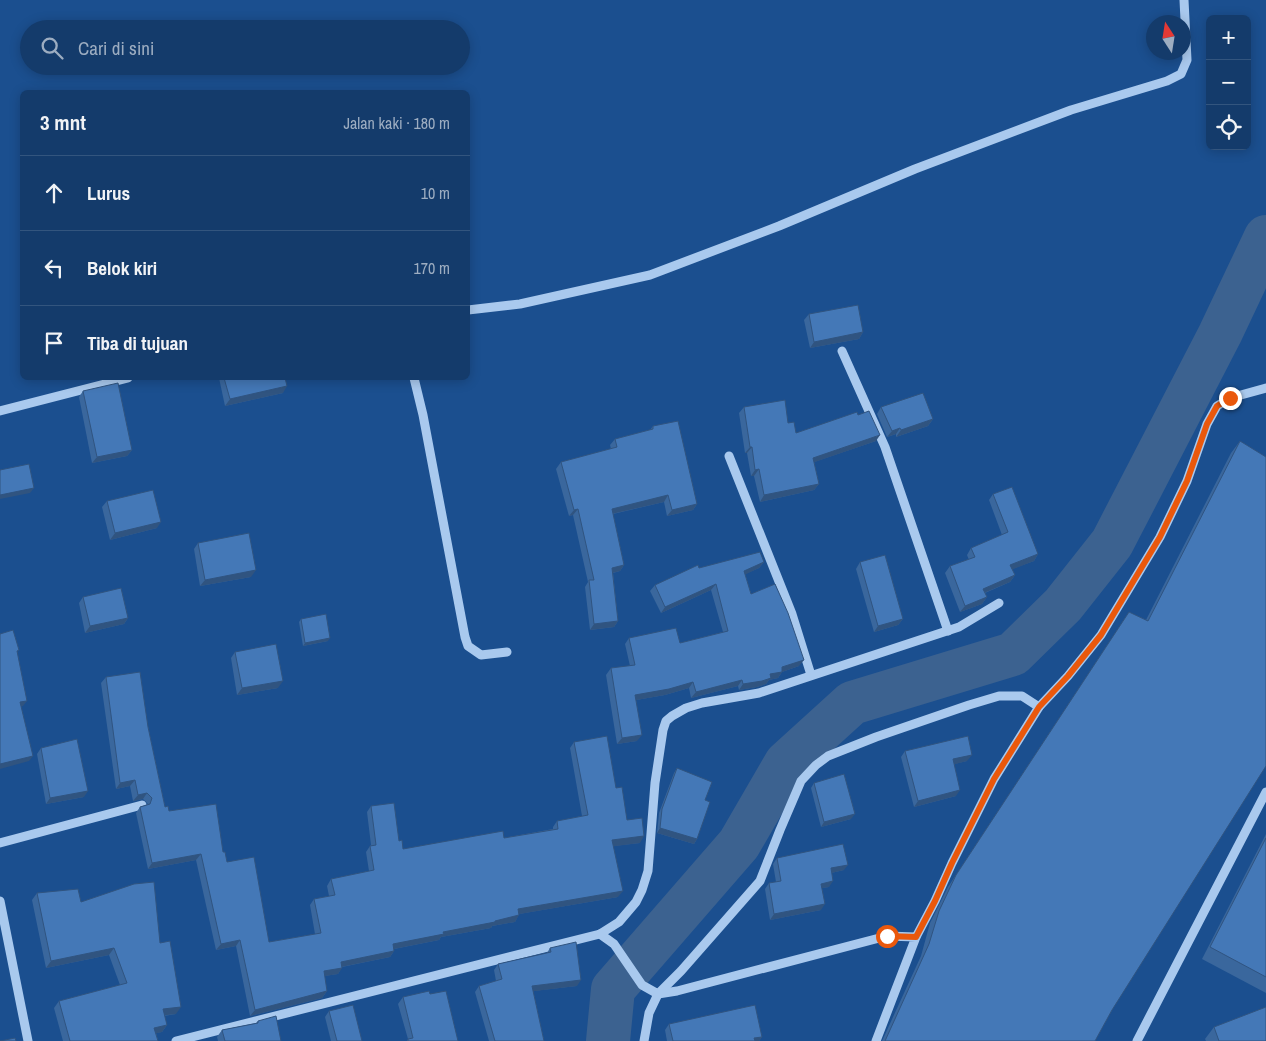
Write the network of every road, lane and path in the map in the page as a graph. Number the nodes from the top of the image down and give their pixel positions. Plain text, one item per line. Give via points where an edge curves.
1 (1184, 0) edge
2 (470, 310) edge
3 (842, 351) dead end
4 (120, 380) edge
5 (414, 380) edge
6 (1266, 388) edge
7 (0, 411) edge
8 (729, 456) dead end
9 (1000, 603) dead end
10 (948, 631) junction
11 (507, 652) dead end
12 (811, 675) junction
13 (1039, 707) junction
14 (1266, 792) edge
15 (142, 806) edge
16 (0, 843) edge
17 (0, 901) edge
18 (600, 934) junction
19 (916, 937) junction
20 (658, 994) junction
21 (28, 1041) edge
22 (176, 1041) edge
23 (644, 1041) edge
24 (876, 1041) edge
25 (1137, 1041) edge

1 - 2 street via 1188,60 1181,74 1167,81 1071,110 650,274 520,304
3 - 10 street via 885,447
4 - 7 street
5 - 11 street via 468,646 480,655
6 - 13 street via 1230,398 1217,406 1160,537 1101,635
8 - 12 street via 792,614
9 - 10 street
10 - 12 street
12 - 18 street via 759,693 702,703 678,711 666,721 654,783 648,871 636,902 619,922
13 - 19 street via 994,779
13 - 20 street via 1022,696 999,696 876,737 828,756 816,765 801,781 760,882
14 - 25 street
15 - 16 street
17 - 21 street
18 - 20 street via 614,944 642,985
18 - 22 street
19 - 20 street via 887,936
19 - 24 street
20 - 23 street via 649,1013

